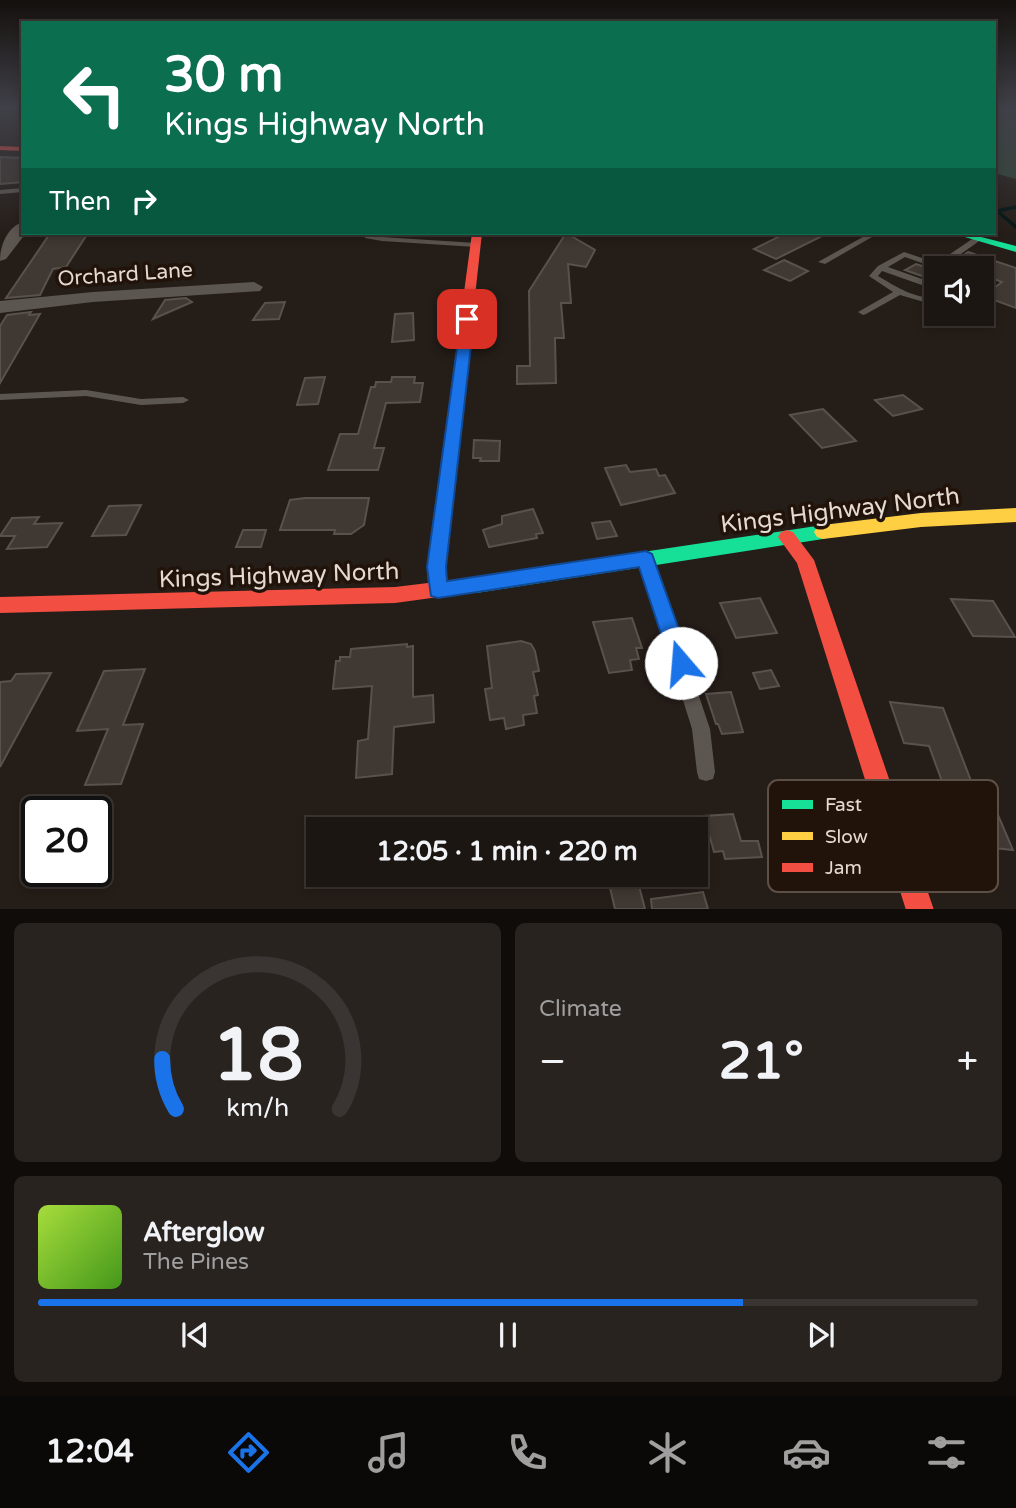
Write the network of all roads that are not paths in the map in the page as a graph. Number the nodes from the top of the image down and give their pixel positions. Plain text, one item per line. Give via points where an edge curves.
1 (21, 190) edge
2 (0, 192) edge
3 (21, 229) edge
4 (367, 235) edge
5 (871, 235) edge
6 (964, 235) edge
7 (476, 239) edge
8 (978, 239) junction
9 (1016, 249) edge
10 (0, 256) edge
11 (956, 256) edge
12 (924, 261) edge
13 (822, 262) dead end
14 (881, 268) junction
15 (924, 283) edge
16 (254, 288) dead end
17 (899, 292) junction
18 (924, 299) edge
19 (0, 307) edge
20 (863, 312) dead end
21 (0, 397) edge
22 (183, 400) dead end
23 (1016, 515) edge
24 (787, 537) junction
25 (646, 559) junction
26 (438, 590) junction
27 (0, 605) edge
28 (706, 772) dead end
29 (877, 780) edge
30 (914, 892) edge
31 (920, 909) edge

1 - 2 lane
3 - 10 street
4 - 7 lane
5 - 13 lane
6 - 8 street
7 - 26 street via 436,567
8 - 9 street
8 - 11 lane
12 - 14 lane via 904,254
14 - 15 lane
14 - 17 lane via 873,276
16 - 19 street, Orchard Lane
17 - 18 lane
17 - 20 lane
21 - 22 lane via 86,393 141,402
23 - 24 street, Kings Highway North via 891,523
24 - 25 street, Kings Highway North
24 - 29 street via 805,560
25 - 26 street, Kings Highway North
25 - 28 lane via 701,729
26 - 27 street, Kings Highway North via 372,596
30 - 31 street

